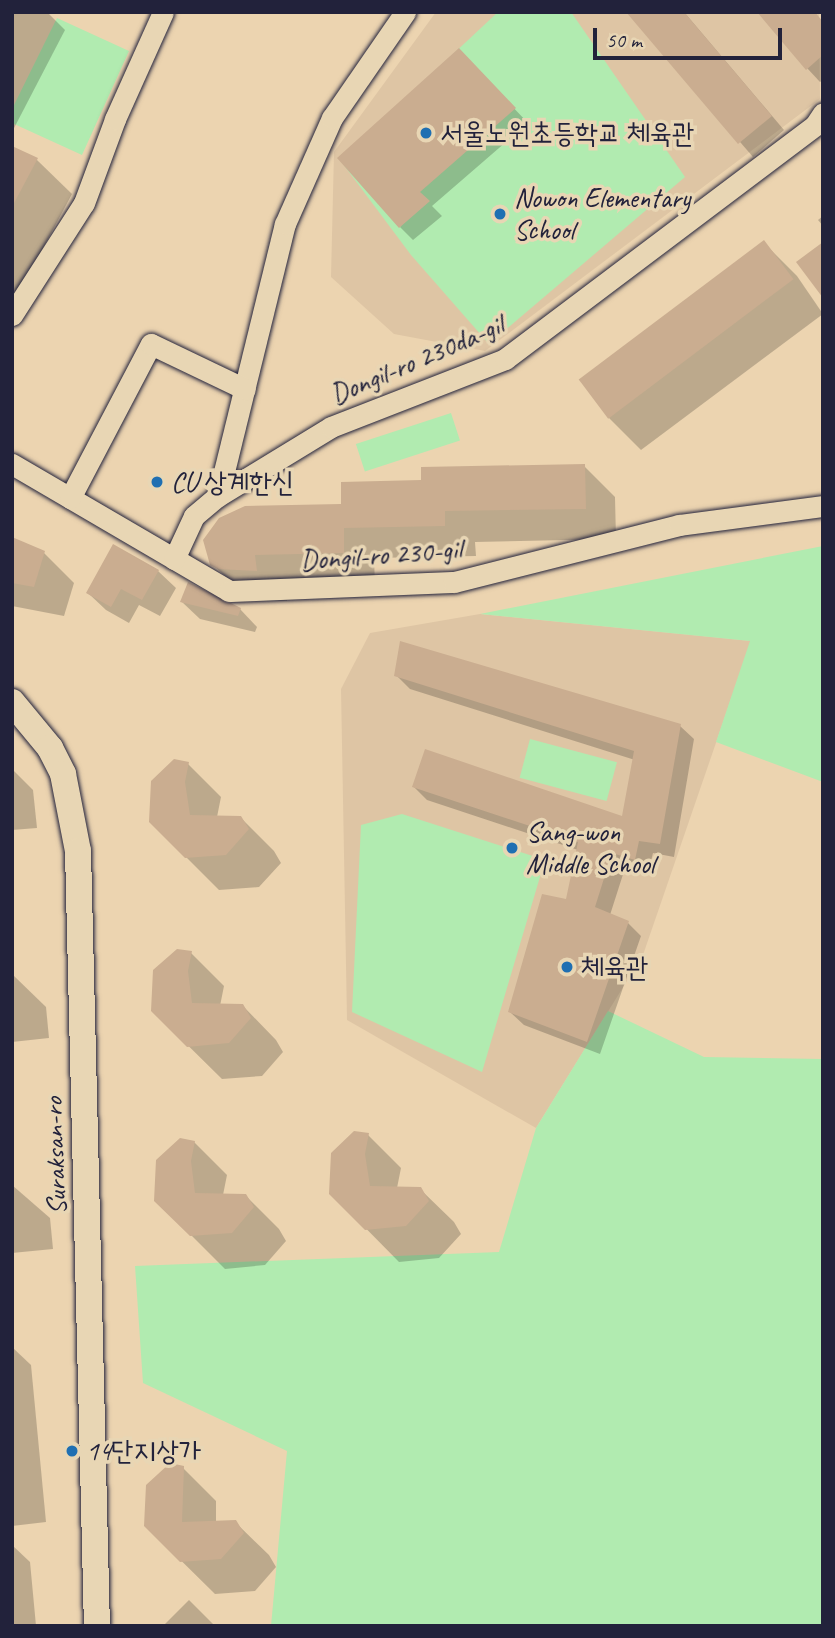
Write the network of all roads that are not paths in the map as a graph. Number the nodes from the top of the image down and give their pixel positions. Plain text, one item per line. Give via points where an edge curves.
1 (163, 12) edge
2 (405, 12) edge
3 (823, 113) edge
4 (12, 314) edge
5 (245, 389) junction
6 (12, 464) edge
7 (218, 496) junction
8 (70, 498) junction
9 (823, 506) edge
10 (174, 559) junction
11 (12, 702) edge
12 (97, 1626) edge

1 - 4 street via 84,203
2 - 5 street via 360,74 315,153 285,224
3 - 7 street, Dongil-ro 230da-gil via 815,125 505,359 331,428
5 - 7 street
5 - 8 street via 151,344
6 - 8 street, Dongil-ro 230-gil
7 - 10 street, Dongil-ro 230da-gil via 194,516
8 - 10 street, Dongil-ro 230-gil
9 - 10 street, Dongil-ro 230-gil via 679,526 454,582 229,591
11 - 12 street, Suraksan-ro via 50,748 63,774 78,851

